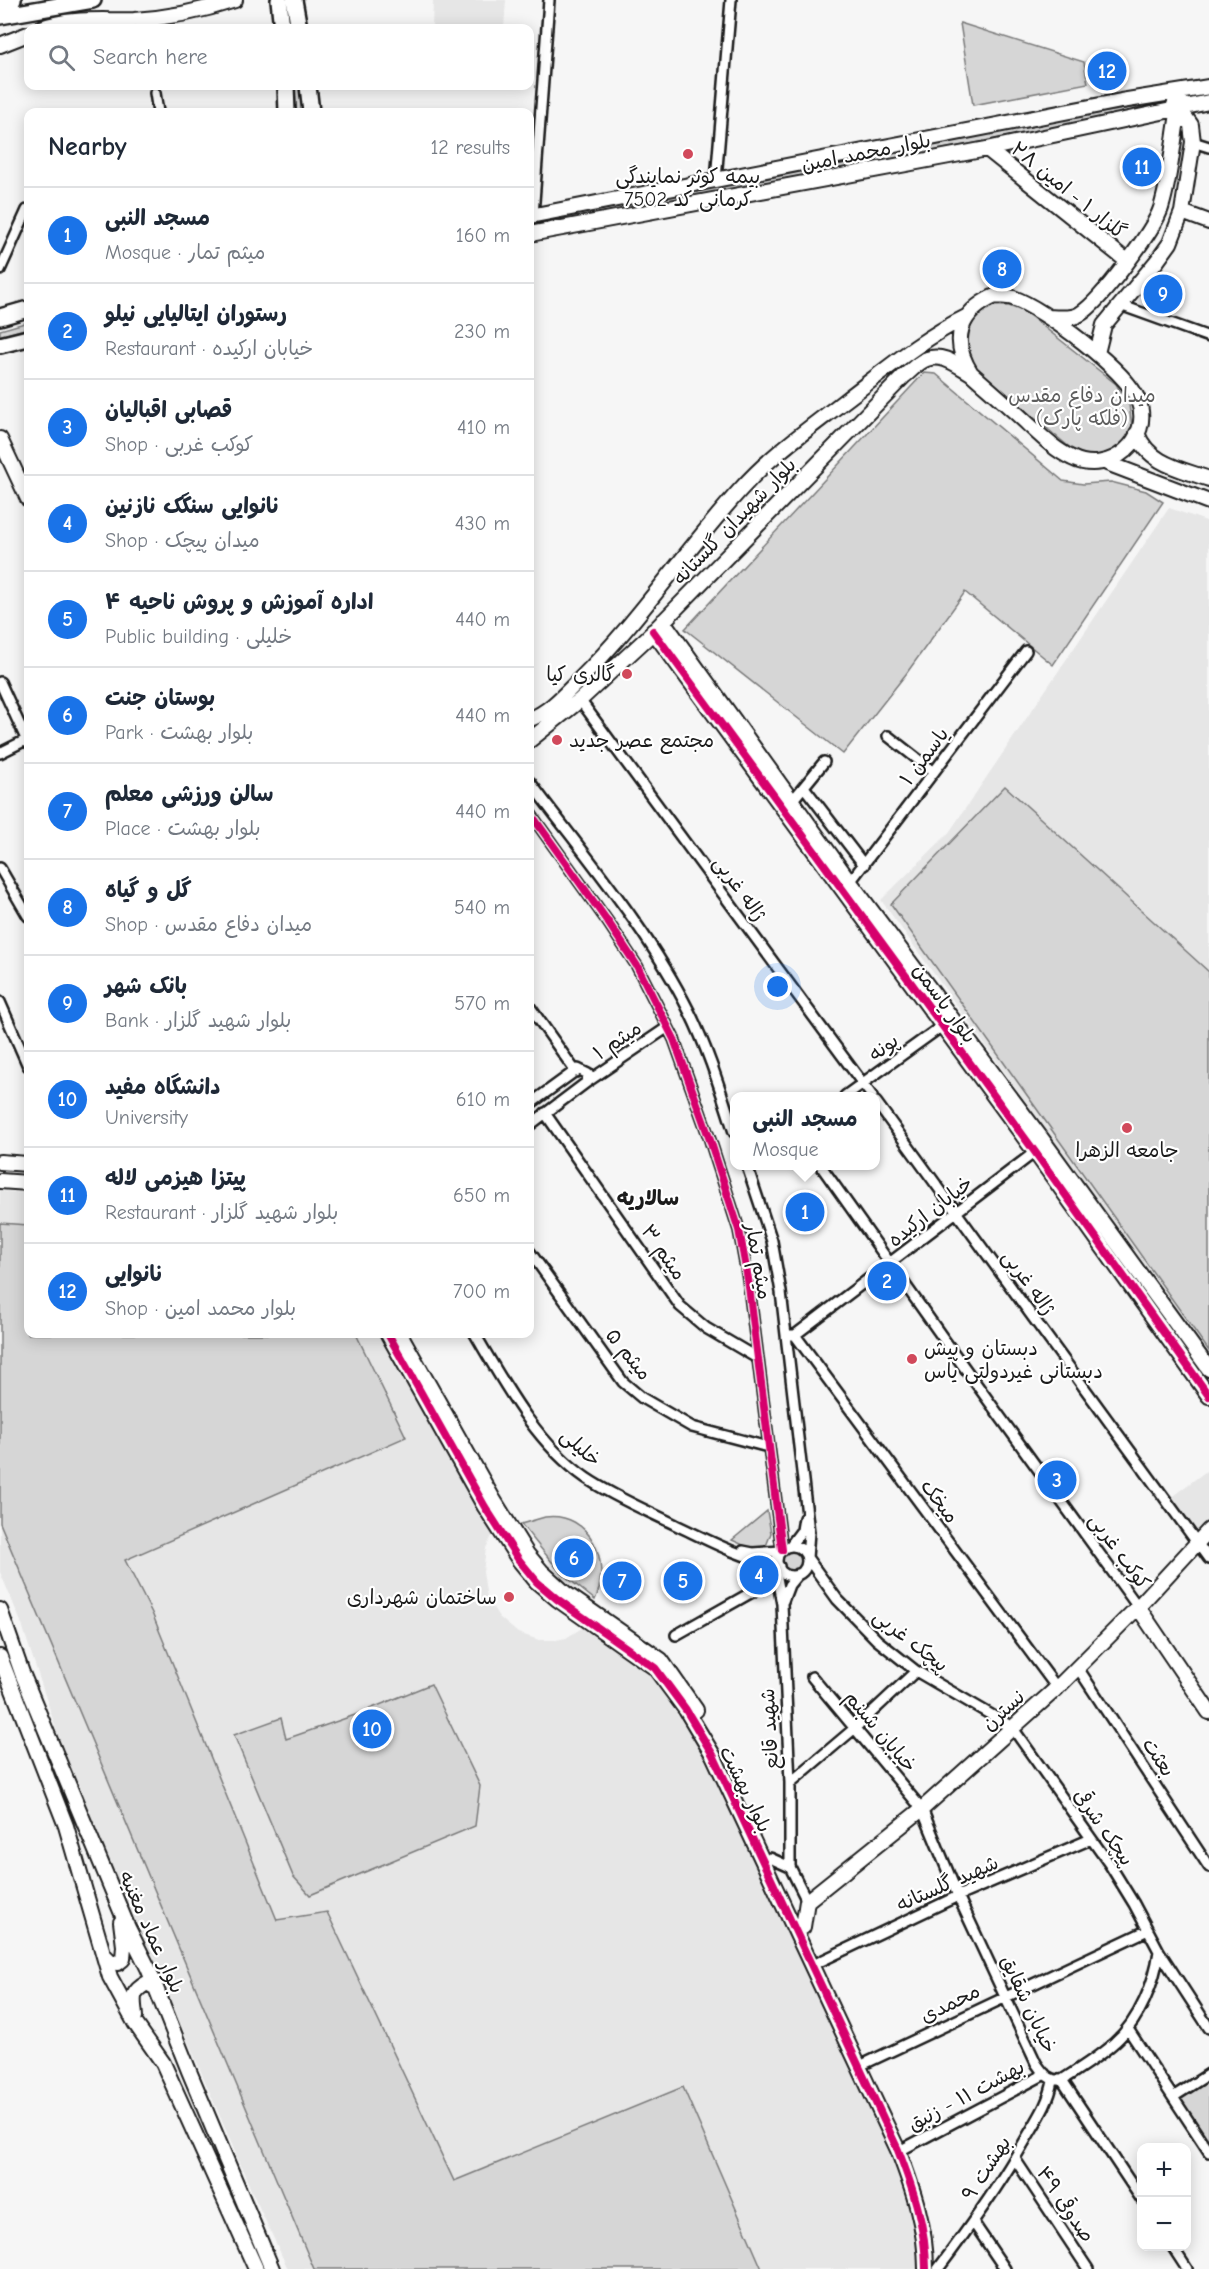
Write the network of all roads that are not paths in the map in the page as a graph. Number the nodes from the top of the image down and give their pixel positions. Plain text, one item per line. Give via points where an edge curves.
1 (13, 0) edge
2 (93, 0) edge
3 (235, 0) edge
4 (279, 0) edge
5 (294, 0) edge
6 (549, 0) edge
7 (731, 0) edge
8 (0, 2) edge
9 (0, 16) edge
10 (52, 24) edge
11 (282, 24) edge
12 (298, 24) edge
13 (24, 36) edge
14 (0, 45) edge
15 (1205, 88) edge
16 (286, 90) edge
17 (308, 90) edge
18 (154, 93) dead end
19 (1121, 101) junction
20 (1209, 102) edge
21 (157, 108) edge
22 (287, 108) edge
23 (311, 108) edge
24 (1179, 108) junction
25 (534, 121) edge
26 (541, 121) junction
27 (1193, 142) junction
28 (1209, 147) edge
29 (987, 149) junction
30 (716, 180) junction
31 (534, 187) edge
32 (1182, 212) junction
33 (534, 214) edge
34 (24, 217) edge
35 (1209, 222) edge
36 (534, 233) edge
37 (1127, 261) junction
38 (0, 270) edge
39 (1120, 305) junction
40 (24, 310) edge
41 (0, 316) edge
42 (966, 317) junction
43 (1048, 317) junction
44 (1209, 337) edge
45 (24, 339) edge
46 (0, 345) edge
47 (1097, 353) junction
48 (971, 373) junction
49 (1137, 433) junction
50 (0, 439) edge
51 (1107, 463) junction
52 (1209, 479) edge
53 (24, 490) edge
54 (1209, 502) edge
55 (658, 626) junction
56 (672, 645) junction
57 (1026, 651) dead end
58 (0, 682) edge
59 (580, 700) junction
60 (534, 718) edge
61 (24, 732) edge
62 (888, 736) dead end
63 (534, 737) edge
64 (24, 742) edge
65 (0, 753) edge
66 (824, 762) dead end
67 (934, 772) junction
68 (534, 787) edge
69 (804, 787) junction
70 (792, 801) junction
71 (534, 819) edge
72 (864, 865) junction
73 (0, 868) edge
74 (846, 885) junction
75 (24, 909) edge
76 (0, 1002) edge
77 (534, 1013) edge
78 (942, 1026) junction
79 (668, 1028) junction
80 (24, 1057) edge
81 (576, 1072) junction
82 (587, 1082) junction
83 (863, 1084) junction
84 (851, 1092) edge
85 (869, 1092) edge
86 (534, 1101) edge
87 (880, 1108) edge
88 (545, 1113) junction
89 (730, 1118) edge
90 (534, 1122) edge
91 (1035, 1152) junction
92 (0, 1162) edge
93 (24, 1164) edge
94 (749, 1170) edge
95 (824, 1170) edge
96 (0, 1181) edge
97 (24, 1183) edge
98 (956, 1213) junction
99 (534, 1258) edge
100 (891, 1263) junction
101 (790, 1335) junction
102 (390, 1338) edge
103 (402, 1338) edge
104 (477, 1338) edge
105 (757, 1358) junction
106 (1209, 1369) edge
107 (1209, 1396) edge
108 (768, 1447) junction
109 (804, 1492) junction
110 (1209, 1530) edge
111 (706, 1540) junction
112 (1197, 1542) junction
113 (784, 1549) junction
114 (1209, 1559) edge
115 (805, 1565) junction
116 (778, 1566) junction
117 (777, 1578) junction
118 (782, 1604) junction
119 (1138, 1607) junction
120 (0, 1610) edge
121 (676, 1635) dead end
122 (0, 1657) edge
123 (1078, 1668) junction
124 (916, 1671) junction
125 (812, 1677) dead end
126 (1057, 1688) junction
127 (1209, 1712) edge
128 (1012, 1727) junction
129 (855, 1728) junction
130 (790, 1783) junction
131 (922, 1809) junction
132 (1091, 1839) junction
133 (770, 1858) junction
134 (790, 1867) junction
135 (1209, 1867) edge
136 (958, 1896) junction
137 (807, 1901) junction
138 (118, 1904) junction
139 (803, 1927) junction
140 (1148, 1930) junction
141 (1160, 1952) junction
142 (104, 1955) junction
143 (819, 1962) junction
144 (156, 1988) junction
145 (1005, 1996) junction
146 (135, 2022) junction
147 (1209, 2028) edge
148 (1128, 2029) junction
149 (866, 2063) junction
150 (1045, 2074) junction
151 (1209, 2074) edge
152 (1058, 2080) junction
153 (1173, 2097) junction
154 (905, 2148) junction
155 (1209, 2152) edge
156 (1015, 2159) junction
157 (1140, 2197) edge
158 (974, 2222) junction
159 (1175, 2251) edge
160 (256, 2269) edge
161 (272, 2269) edge
162 (926, 2269) edge
163 (933, 2269) edge
164 (938, 2269) edge
165 (1005, 2269) edge
166 (1088, 2269) edge
167 (1187, 2269) edge

1 - 8 main road
2 - 9 main road
3 - 10 main road via 177,15
4 - 11 main road
5 - 12 main road
6 - 26 street
7 - 30 street
13 - 14 main road
15 - 19 main road, بلوار محمد امین
15 - 24 main road
16 - 22 main road
17 - 23 main road
18 - 21 street
19 - 24 main road via 1165,102
19 - 30 main road, بلوار محمد امین
20 - 24 main road, بلوار محمد امین
24 - 27 main road via 1191,125
24 - 29 main road, بلوار محمد امین
24 - 37 main road via 1160,210 1153,227
25 - 26 street
26 - 31 street
27 - 28 street
27 - 32 main road
29 - 36 main road, بلوار محمد امین
29 - 37 main road, گلزار ۱ - امین ۲۸
30 - 33 main road, بلوار محمد امین
32 - 35 main road
32 - 39 main road via 1170,243
34 - 38 street
37 - 43 main road via 1079,315
39 - 44 street
39 - 47 main road via 1104,326
40 - 41 main road
42 - 43 main road, بلوار شهیدان گلستانه via 995,296 1010,297
42 - 48 main road via 960,347
42 - 60 main road, بلوار شهیدان گلستانه via 905,354 761,468 709,525 631,625 563,695
43 - 47 main road, بلوار شهیدان گلستانه
45 - 46 main road
47 - 49 main road, بلوار شهیدان گلستانه via 1117,370 1138,398 1142,412
48 - 51 main road via 1056,448 1073,459
48 - 55 main road, بلوار شهیدان گلستانه via 936,358 926,359 904,376
49 - 51 main road via 1117,458
49 - 52 main road via 1150,455
50 - 53 main road
51 - 54 main road
55 - 56 main road, بلوار یاسمن
55 - 59 main road, بلوار شهیدان گلستانه
56 - 70 main road, بلوار یاسمن
56 - 74 main road, بلوار یاسمن
57 - 67 street, یاسمن ۱
58 - 61 street
59 - 63 main road, بلوار شهیدان گلستانه
59 - 83 street, ژاله غربی
62 - 67 street
64 - 65 street
66 - 69 street
67 - 72 street, یاسمن ۱
68 - 89 street via 674,983 706,1050
69 - 70 street
69 - 72 street
70 - 74 main road, بلوار یاسمن
71 - 79 street, میثم تمار via 631,957
72 - 74 street, یاسمن ۱
73 - 75 street
74 - 78 main road, بلوار یاسمن
74 - 106 main road, بلوار یاسمن via 1034,1129
76 - 80 street
77 - 81 street
78 - 83 street, پونه
78 - 91 main road, بلوار یاسمن
79 - 82 street, میثم ۱
79 - 105 street, میثم تمار via 739,1230
81 - 82 street via 585,1071
81 - 86 street
82 - 88 street, میثم ۱
83 - 84 street, پونه
83 - 85 street, ژاله غربی
87 - 98 street, ژاله غربی
88 - 90 street, میثم ۱
88 - 105 street, میثم ۳ via 680,1306 706,1328
91 - 98 street, خیابان ارکیده
91 - 107 main road, بلوار یاسمن
92 - 93 main road
94 - 101 street, میثم تمار via 772,1241
95 - 100 street, کوکب غربی
96 - 97 main road
98 - 100 street, خیابان ارکیده
98 - 112 street, ژاله غربی
99 - 108 street, میثم ۵ via 623,1382 642,1398 692,1427
100 - 101 street, خیابان ارکیده
100 - 119 street, کوکب غربی
101 - 109 street, میثم تمار
101 - 126 street, میخک
102 - 162 main road, بلوار بهشت via 519,1560 557,1599 654,1668 713,1755 898,2150 921,2219
103 - 133 main road, بلوار بهشت via 527,1554 565,1593 637,1641 671,1672 720,1750
104 - 111 street, خلیلی via 531,1422 580,1473 608,1492
105 - 108 street, میثم تمار
108 - 113 street, میثم تمار
109 - 113 street via 802,1530
109 - 115 street via 810,1546
110 - 112 main road, نسترن
111 - 113 street via 753,1553
111 - 116 street via 741,1556
112 - 114 street, ژاله غربی
112 - 119 main road, نسترن
113 - 115 street via 800,1547
113 - 116 street
115 - 116 street via 785,1573
115 - 118 street via 789,1585
115 - 124 street, پیچک غربی via 818,1574 860,1624
116 - 117 street, شهید قانع
117 - 118 street, شهید قانع
117 - 121 street
118 - 130 street, شهید قانع
119 - 123 main road, نسترن
119 - 127 main road
120 - 138 main road, بلوار عماد مغنیه via 22,1673
122 - 142 main road via 66,1826
123 - 126 main road, نسترن
123 - 135 street, بعثت
124 - 128 street, پیچک غربی
124 - 129 street
125 - 129 street, خیابان شبنم
126 - 128 main road, نسترن
128 - 131 main road, نسترن
128 - 132 street, پیچک شرقی
129 - 130 street
129 - 131 street, خیابان شبنم
130 - 134 street, شهید قانع
131 - 136 street, خیابان شقایق
131 - 137 main road, نسترن
132 - 136 street, شهید گلستانه
132 - 140 street, پیچک شرقی
133 - 134 street
133 - 139 main road, بلوار بهشت
134 - 137 street
136 - 143 street, شهید گلستانه
136 - 145 street, خیابان شقایق
137 - 139 main road
138 - 142 main road via 123,1959 118,1964
138 - 144 main road, بلوار عماد مغنیه
139 - 143 main road, بلوار بهشت
140 - 141 street, پیچک شرقی
140 - 145 street, محمدی
141 - 147 street, پیچک شرقی
141 - 148 street, خیابان شقایق via 1147,1993
142 - 146 main road via 110,1977
143 - 149 main road, بلوار بهشت
144 - 146 main road via 147,1983 133,1993
144 - 161 main road, بلوار عماد مغنیه
145 - 149 street, محمدی
145 - 150 street, خیابان شقایق
146 - 160 main road via 163,2063
148 - 152 street, خیابان شقایق via 1105,2050
148 - 153 street
149 - 154 main road, بلوار بهشت
150 - 152 street, خیابان شقایق
150 - 154 street, بهشت ۱۱ - زنبق
151 - 153 street
152 - 156 street, بهشت ۹
152 - 157 street
153 - 155 street
154 - 163 main road, بلوار بهشت via 927,2214
156 - 158 street, بهشت ۹
156 - 166 street, صدوقی ۴۹
158 - 164 street, بهشت ۹
158 - 165 street
159 - 167 street

